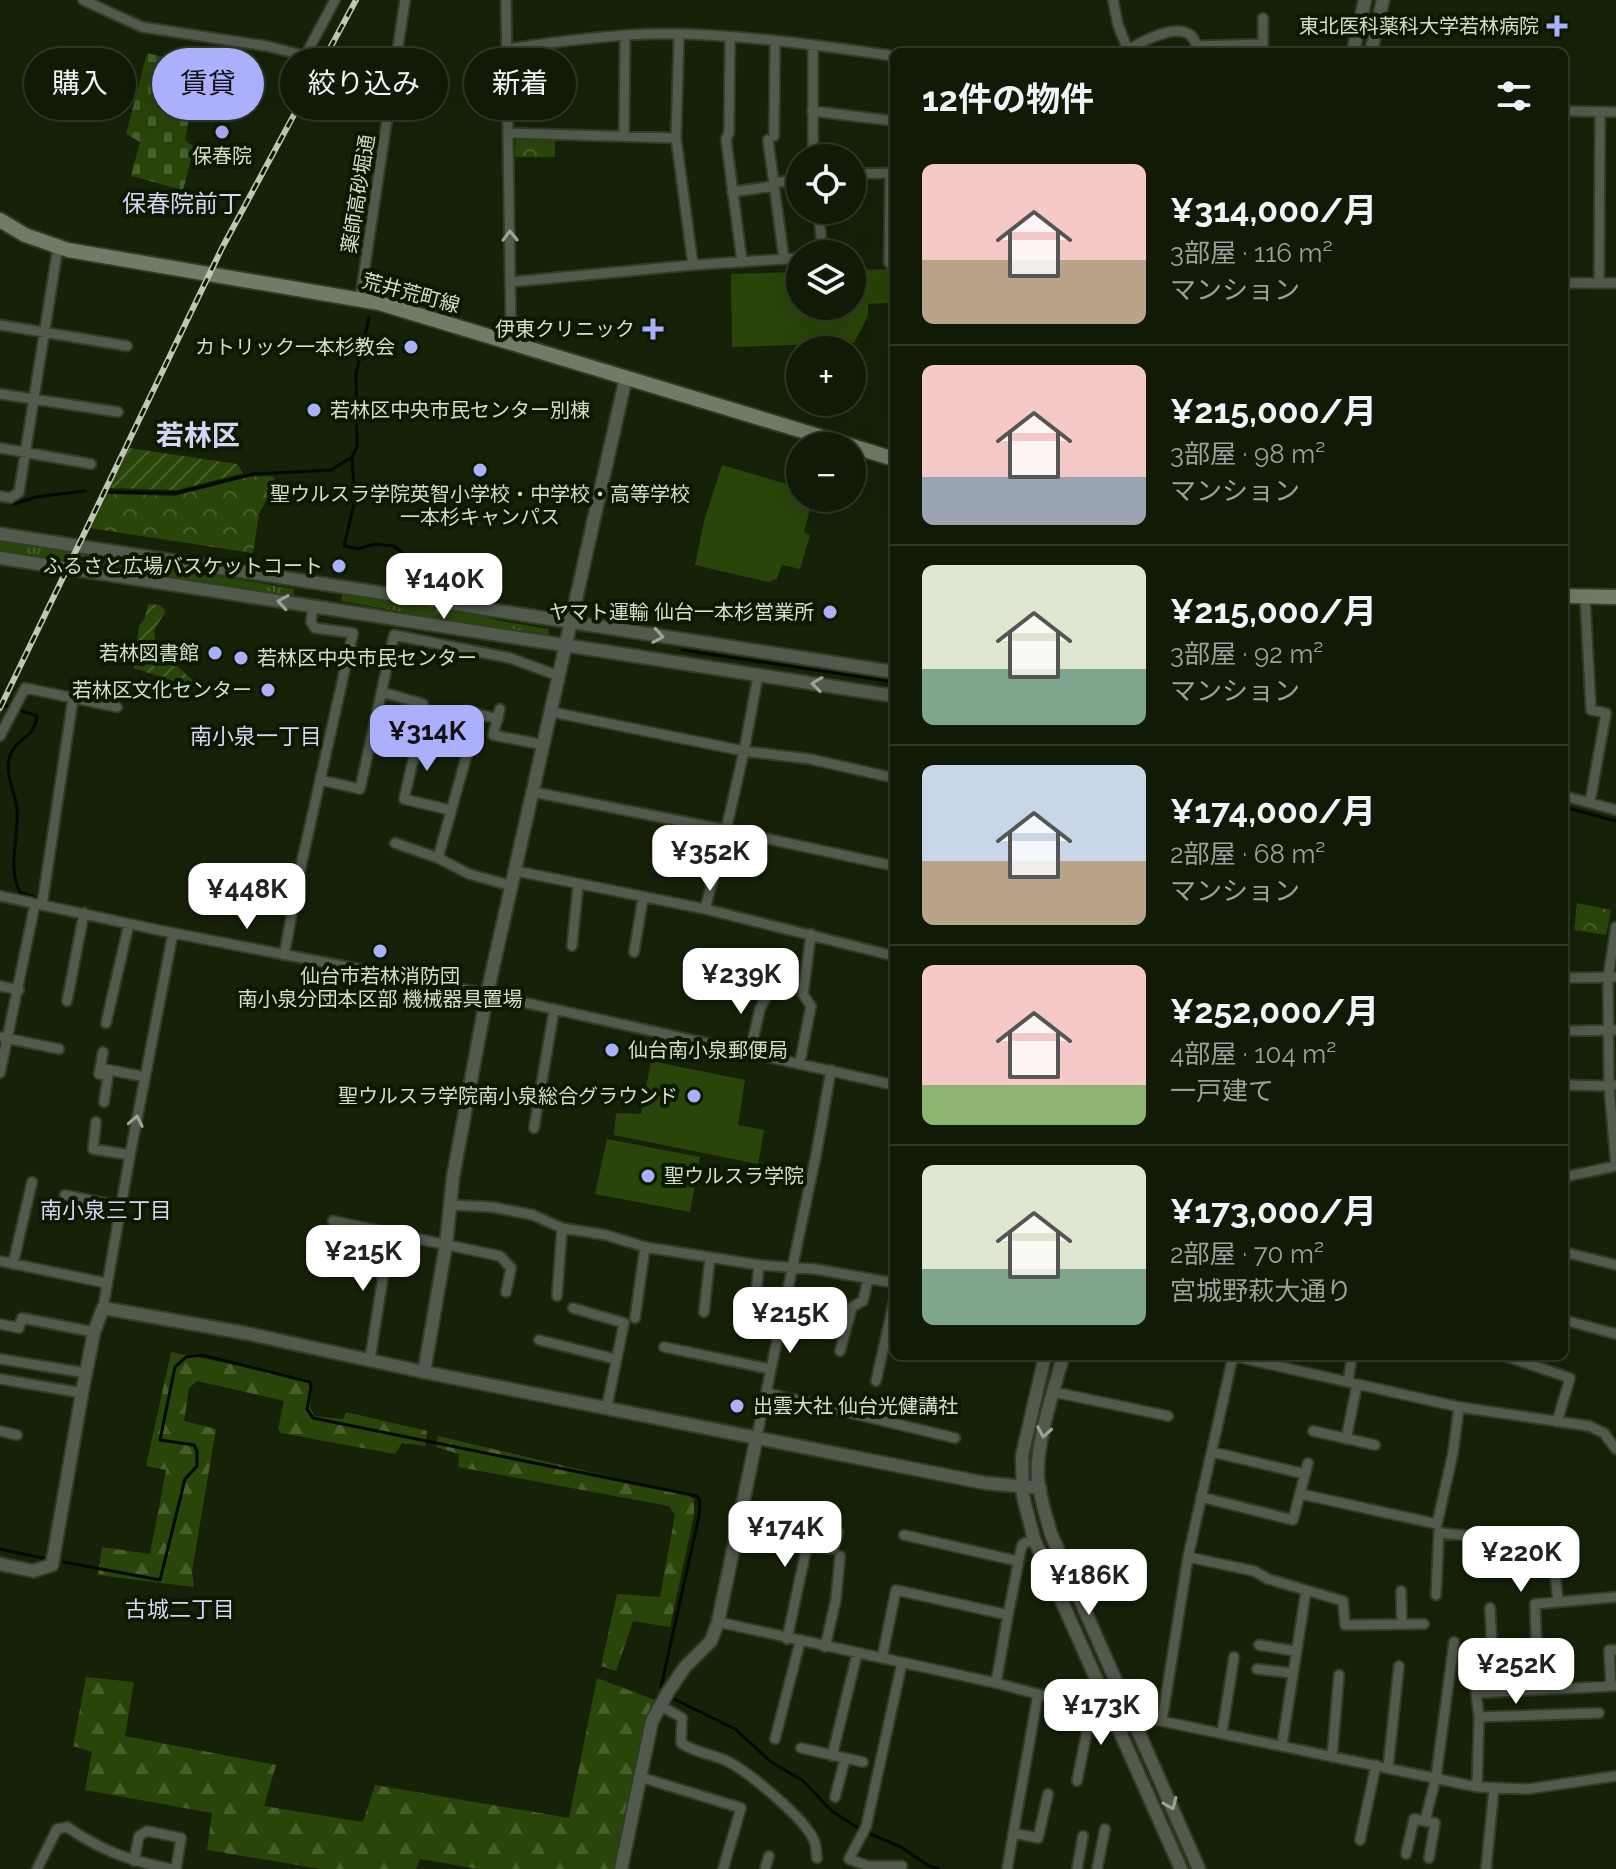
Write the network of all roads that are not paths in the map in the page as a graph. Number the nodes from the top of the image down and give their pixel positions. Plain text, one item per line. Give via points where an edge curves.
1 (83, 0) edge
2 (335, 0) edge
3 (405, 0) edge
4 (506, 0) edge
5 (1113, 0) edge
6 (1365, 0) edge
7 (1383, 0) edge
8 (1263, 18) dead end
9 (679, 35) junction
10 (625, 36) junction
11 (730, 38) junction
12 (775, 43) junction
13 (813, 45) junction
14 (398, 48) edge
15 (507, 48) edge
16 (516, 48) edge
17 (1125, 48) edge
18 (1132, 48) edge
19 (1196, 48) edge
20 (1263, 48) edge
21 (1354, 48) edge
22 (1372, 48) edge
23 (890, 55) edge
24 (812, 111) junction
25 (1568, 111) edge
26 (1600, 112) junction
27 (1616, 112) edge
28 (388, 120) edge
29 (508, 120) edge
30 (890, 121) edge
31 (508, 133) junction
32 (624, 136) junction
33 (676, 138) junction
34 (813, 144) edge
35 (890, 173) edge
36 (866, 174) edge
37 (786, 182) edge
38 (774, 184) junction
39 (732, 192) junction
40 (0, 220) edge
41 (890, 233) edge
42 (58, 247) junction
43 (784, 259) joint
44 (742, 262) junction
45 (889, 263) dead end
46 (693, 265) junction
47 (510, 282) junction
48 (1568, 283) edge
49 (1599, 283) junction
50 (1616, 283) edge
51 (360, 299) junction
52 (0, 325) edge
53 (44, 333) junction
54 (511, 342) junction
55 (127, 346) dead end
56 (626, 377) junction
57 (0, 394) edge
58 (33, 399) junction
59 (118, 412) dead end
60 (806, 432) edge
61 (0, 448) edge
62 (866, 450) edge
63 (25, 452) junction
64 (890, 458) edge
65 (91, 464) dead end
66 (0, 496) edge
67 (0, 534) edge
68 (0, 558) edge
69 (317, 583) junction
70 (1568, 596) edge
71 (1585, 597) junction
72 (1616, 597) edge
73 (313, 606) junction
74 (572, 622) junction
75 (444, 627) junction
76 (442, 644) junction
77 (567, 645) junction
78 (890, 671) edge
79 (559, 676) junction
80 (758, 676) junction
81 (382, 692) junction
82 (890, 695) edge
83 (73, 699) junction
84 (423, 704) dead end
85 (117, 707) dead end
86 (10, 710) edge
87 (470, 712) dead end
88 (552, 712) junction
89 (421, 726) dead end
90 (0, 736) edge
91 (472, 736) dead end
92 (544, 745) junction
93 (744, 751) junction
94 (890, 777) edge
95 (320, 780) junction
96 (533, 792) junction
97 (1568, 797) edge
98 (1590, 802) junction
99 (450, 810) junction
100 (1616, 810) edge
101 (726, 830) junction
102 (395, 843) dead end
103 (438, 858) junction
104 (890, 865) edge
105 (516, 871) junction
106 (512, 886) junction
107 (578, 886) junction
108 (0, 896) edge
109 (643, 898) junction
110 (38, 904) junction
111 (705, 909) junction
112 (84, 913) junction
113 (129, 924) junction
114 (1616, 927) edge
115 (173, 933) junction
116 (811, 934) junction
117 (572, 946) dead end
118 (634, 952) dead end
119 (284, 955) junction
120 (890, 955) edge
121 (1612, 977) edge
122 (1568, 978) edge
123 (0, 986) edge
124 (19, 990) junction
125 (769, 991) dead end
126 (487, 994) junction
127 (67, 1001) dead end
128 (554, 1010) junction
129 (106, 1023) dead end
130 (1612, 1030) edge
131 (1568, 1031) edge
132 (4, 1038) edge
133 (59, 1049) dead end
134 (103, 1052) dead end
135 (750, 1052) junction
136 (800, 1062) junction
137 (100, 1068) junction
138 (831, 1070) junction
139 (0, 1073) edge
140 (145, 1077) junction
141 (890, 1084) edge
142 (1568, 1085) edge
143 (1613, 1086) edge
144 (104, 1102) dead end
145 (96, 1122) dead end
146 (534, 1128) dead end
147 (130, 1155) junction
148 (1616, 1166) edge
149 (1568, 1176) edge
150 (32, 1182) dead end
151 (65, 1195) dead end
152 (451, 1205) junction
153 (120, 1206) junction
154 (333, 1221) dead end
155 (562, 1228) junction
156 (390, 1233) junction
157 (446, 1245) junction
158 (645, 1247) junction
159 (1568, 1253) edge
160 (710, 1258) junction
161 (0, 1261) edge
162 (13, 1264) junction
163 (759, 1265) junction
164 (1616, 1265) edge
165 (791, 1266) junction
166 (868, 1279) junction
167 (890, 1282) edge
168 (106, 1283) junction
169 (506, 1292) dead end
170 (557, 1296) dead end
171 (103, 1308) junction
172 (573, 1308) dead end
173 (704, 1312) dead end
174 (635, 1318) dead end
175 (890, 1319) edge
176 (1568, 1321) edge
177 (0, 1324) edge
178 (753, 1324) dead end
179 (94, 1332) junction
180 (1616, 1334) edge
181 (539, 1340) dead end
182 (664, 1347) dead end
183 (840, 1351) dead end
184 (0, 1359) edge
185 (370, 1359) junction
186 (615, 1359) junction
187 (1044, 1360) edge
188 (1062, 1360) edge
189 (1232, 1360) edge
190 (1251, 1360) edge
191 (1352, 1360) edge
192 (1517, 1360) edge
193 (770, 1369) junction
194 (424, 1372) junction
195 (86, 1373) junction
196 (0, 1379) edge
197 (876, 1381) dead end
198 (1353, 1383) junction
199 (1054, 1392) junction
200 (82, 1393) junction
201 (767, 1393) junction
202 (607, 1406) junction
203 (1459, 1407) junction
204 (1168, 1416) dead end
205 (1557, 1422) junction
206 (1616, 1430) edge
207 (0, 1431) edge
208 (1313, 1431) dead end
209 (1604, 1433) junction
210 (17, 1435) dead end
211 (757, 1436) junction
212 (955, 1438) dead end
213 (1346, 1439) junction
214 (1375, 1445) dead end
215 (1616, 1449) edge
216 (1212, 1452) junction
217 (1022, 1486) junction
218 (1040, 1488) junction
219 (1301, 1494) junction
220 (1201, 1497) junction
221 (1439, 1529) junction
222 (838, 1532) dead end
223 (904, 1535) dead end
224 (1034, 1539) junction
225 (1527, 1541) dead end
226 (840, 1556) dead end
227 (1188, 1557) junction
228 (1017, 1561) junction
229 (1554, 1562) dead end
230 (0, 1564) edge
231 (1306, 1591) junction
232 (1401, 1591) dead end
233 (1436, 1595) dead end
234 (1616, 1597) edge
235 (1558, 1602) junction
236 (1490, 1608) dead end
237 (1008, 1615) junction
238 (718, 1622) junction
239 (1402, 1624) junction
240 (1424, 1624) dead end
241 (787, 1639) junction
242 (800, 1642) junction
243 (1454, 1642) dead end
244 (1259, 1645) dead end
245 (825, 1647) junction
246 (1616, 1650) edge
247 (1295, 1651) junction
248 (857, 1654) junction
249 (1234, 1657) dead end
250 (882, 1658) junction
251 (902, 1663) junction
252 (1399, 1666) dead end
253 (1257, 1669) dead end
254 (1292, 1673) junction
255 (1339, 1675) dead end
256 (996, 1683) junction
257 (1613, 1686) edge
258 (1538, 1689) junction
259 (1494, 1691) junction
260 (1038, 1694) junction
261 (660, 1705) junction
262 (1092, 1706) junction
263 (1111, 1710) junction
264 (1599, 1713) dead end
265 (1132, 1715) junction
266 (1479, 1717) junction
267 (1162, 1721) junction
268 (1222, 1733) junction
269 (775, 1739) dead end
270 (1282, 1745) junction
271 (801, 1748) dead end
272 (832, 1756) junction
273 (1332, 1757) junction
274 (845, 1759) junction
275 (863, 1762) dead end
276 (1376, 1765) junction
277 (1388, 1767) junction
278 (1616, 1776) edge
279 (640, 1777) junction
280 (1436, 1777) junction
281 (1077, 1781) dead end
282 (1477, 1787) junction
283 (1494, 1788) junction
284 (1048, 1794) dead end
285 (835, 1797) dead end
286 (1425, 1821) junction
287 (1105, 1829) dead end
288 (1013, 1833) junction
289 (1083, 1836) dead end
290 (1360, 1840) dead end
291 (1406, 1854) dead end
292 (769, 1856) dead end
293 (817, 1858) dead end
294 (1429, 1858) dead end
295 (134, 1861) junction
296 (902, 1866) dead end
297 (37, 1869) edge
298 (174, 1869) edge
299 (621, 1869) edge
300 (723, 1869) edge
301 (765, 1869) edge
302 (1007, 1869) edge
303 (1077, 1869) edge
304 (1097, 1869) edge
305 (1181, 1869) edge
306 (1199, 1869) edge
307 (1486, 1869) edge

1 - 2 street via 142,27 308,56
3 - 14 street, 薬師高砂堀通
4 - 15 street
5 - 17 street
6 - 21 street
7 - 22 street
8 - 20 street
9 - 10 street
9 - 11 street
9 - 33 street
10 - 16 street
10 - 32 street
11 - 12 street
11 - 39 street via 726,139
12 - 13 street
12 - 38 street
13 - 23 street
13 - 24 street
18 - 19 street via 1176,30 1188,34
24 - 30 street
24 - 34 street
25 - 26 street
26 - 27 street
26 - 49 street
28 - 51 street, 薬師高砂堀通
29 - 31 street
31 - 32 street
47 -> 31 street
32 - 33 street
33 - 46 street
35 - 36 street
37 - 38 street
38 - 39 street
38 - 43 street
39 - 44 street
40 - 42 main road, 荒井荒町線
41 - 45 street
42 - 51 main road, 荒井荒町線
42 - 53 street
43 - 44 street
44 - 46 street
46 - 47 street
47 - 54 street
48 - 49 street
49 - 50 street
51 - 54 main road, 荒井荒町線
52 - 53 street
53 - 55 street
53 - 58 street
54 - 56 main road, 荒井荒町線
56 - 60 main road, 荒井荒町線
56 - 74 street
57 - 58 street
58 - 59 street
58 - 63 street
61 - 63 street
62 - 64 main road, 荒井荒町線
63 - 65 street
63 - 66 street via 19,492 10,498
67 - 69 street
73 -> 68 street
69 - 73 street
69 - 74 street
70 - 71 main road
71 - 72 main road
71 - 98 street via 1591,710 1606,713
73 - 75 street
73 - 95 street via 315,628 353,633
74 - 77 street
74 -> 78 street
75 - 76 street
75 - 77 street
76 - 79 street via 510,658
76 - 81 street via 394,635
77 - 79 street
77 - 80 street
79 - 88 street
82 -> 80 street
80 - 93 street
81 - 84 street
81 - 95 street via 360,789
83 - 85 street
83 - 86 street via 25,688
83 - 110 street
86 - 90 street
87 - 92 street via 499,714 493,735
88 - 92 street
88 - 93 street
89 - 99 street via 404,799
91 - 99 street
92 - 96 street
93 - 94 street
93 - 101 street
95 - 119 street
96 - 101 street
96 - 105 street
97 - 98 street
98 - 100 street
99 - 103 street
101 - 104 street
101 - 111 street
102 - 103 street
103 - 106 street
105 - 106 street
105 - 107 street
106 - 126 street
107 - 109 street
107 - 117 street
108 - 110 street
109 - 111 street
109 - 118 street
110 - 112 street
110 - 124 street
111 - 116 street
112 - 113 street
112 - 127 street
113 - 115 street
113 - 129 street
114 - 121 street
115 - 119 street
115 - 140 street
116 - 120 street
116 - 136 street via 803,994 811,1006
119 - 126 street
121 - 122 street
121 - 130 street
123 - 124 street
124 - 132 street
125 - 135 street
126 - 128 street
126 - 152 street
128 - 135 street
128 - 146 street
130 - 131 street
130 - 143 street
132 - 133 street
132 - 139 street
134 - 137 street
135 - 136 street
136 - 138 street
137 - 140 street
137 - 144 street via 99,1074 108,1076
138 - 141 street
138 - 165 street
147 -> 140 street
142 - 143 street
143 - 148 street
145 - 147 street via 93,1149
147 - 153 street
148 - 149 street
150 - 162 street
151 - 153 street
152 - 155 street via 533,1215
152 - 157 street
153 - 168 street
154 - 156 street
155 - 158 street
155 - 170 street
156 - 157 street
156 - 185 street
157 - 169 street via 500,1256 511,1268
157 - 194 street
158 - 160 street
158 - 174 street
159 - 164 street
160 - 163 street
160 - 173 street
161 - 162 street
162 - 168 street
163 - 165 street
163 - 178 street
165 - 166 street
165 - 193 street
166 - 167 street
166 - 183 street via 863,1301 852,1307
168 - 171 street
171 - 179 street
171 - 185 street
172 - 186 street via 624,1323
175 - 197 street
176 - 180 street
177 - 179 street via 19,1328 22,1318
179 - 195 street
181 - 186 street
182 - 193 street
184 - 195 street
185 - 194 street
186 - 202 street
187 - 217 street via 1025,1439
188 - 199 street
189 - 216 street
190 - 198 street
191 - 198 street
192 - 205 street via 1570,1378
193 - 201 street
194 - 202 street
195 - 200 street
196 - 200 street
198 - 203 street
198 - 213 street
199 - 204 street
199 -> 218 street via 1038,1471
200 - 230 street via 52,1565 33,1571
201 - 211 street
201 - 212 street
202 - 211 street
203 - 205 street
203 - 221 street
205 - 209 street
206 - 209 street
207 - 210 street
208 - 213 street
209 - 215 street
211 - 217 street
211 - 238 street
213 - 214 street
216 - 219 street via 1306,1469
216 - 220 street
217 - 218 street
217 - 224 street
218 - 265 street via 1051,1534
219 - 220 street via 1293,1520
219 - 221 street
220 - 227 street
221 - 225 street
221 - 233 street
222 - 241 street via 833,1549 807,1546
223 - 228 street
224 - 228 street via 1023,1544
224 - 263 street
226 - 245 street
227 - 231 street via 1254,1571
227 - 267 street
228 - 237 street
229 - 235 street
231 - 239 street via 1343,1601 1345,1625
231 - 247 street
232 - 239 street
234 - 235 street
235 - 258 street via 1535,1604
236 - 259 street
237 - 250 street via 896,1590
237 - 256 street
238 - 241 street
238 - 261 street via 711,1641 685,1667
239 - 240 street
241 - 242 street
242 - 245 street
242 - 269 street
243 - 280 street
244 - 247 street
245 - 248 street
246 - 257 street via 1609,1650
247 - 254 street
248 - 250 street
248 - 272 street
249 - 268 street
250 - 251 street
251 - 256 street
251 - 296 street via 866,1827 849,1859 868,1866
252 - 277 street
253 - 254 street
254 - 270 street
255 - 273 street
256 - 260 street
257 - 258 street
258 - 259 street
259 - 266 street via 1476,1693
260 - 262 street
260 - 288 street
261 - 279 street
261 - 293 street via 682,1718 681,1743 749,1774 798,1820 816,1843
262 - 263 street
262 - 281 street
263 - 265 street
263 - 305 street
264 - 266 street
265 - 267 street
265 -> 306 street
266 - 282 street
267 - 268 street
268 - 270 street
270 - 273 street
271 - 272 street
272 - 274 street
273 - 276 street
274 - 275 street
274 - 285 street
276 - 277 street
276 - 290 street
277 - 280 street
278 - 283 street via 1528,1789
279 - 299 street
279 - 300 street via 741,1808
280 - 282 street
280 - 286 street
282 - 283 street
283 - 307 street
284 - 288 street via 1038,1838
286 - 291 street via 1414,1819
286 - 294 street via 1435,1823
287 - 304 street
288 - 302 street
289 - 303 street
292 - 301 street
295 - 297 street via 98,1848 67,1827 57,1829
295 - 298 street
295 - 298 street via 139,1836 147,1831 181,1838

